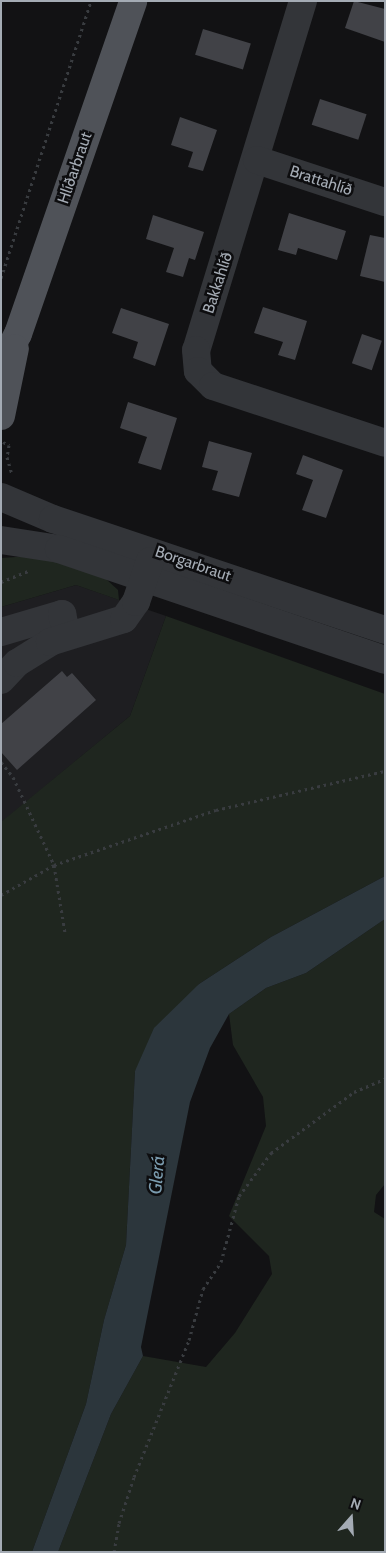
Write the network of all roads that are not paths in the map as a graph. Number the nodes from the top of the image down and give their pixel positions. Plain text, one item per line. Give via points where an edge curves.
1 (133, 1) edge
2 (303, 1) edge
3 (257, 160) junction
4 (385, 202) edge
5 (18, 334) junction
6 (1, 367) edge
7 (1, 416) edge
8 (385, 443) edge
9 (1, 497) edge
10 (1, 540) edge
11 (153, 550) junction
12 (144, 578) junction
13 (385, 630) edge
14 (1, 632) edge
15 (68, 635) junction
16 (385, 660) edge
17 (2, 675) edge

1 - 5 main road, Hlíðarbraut
2 - 3 street, Bakkahlíð
3 - 4 street, Brattahlíð
3 - 8 street, Bakkahlíð via 196,350 198,371 212,386
5 - 6 main road, Hlíðarbraut
5 - 7 main road, Hlíðarbraut
9 - 11 street, Borgarbraut via 53,519
10 - 12 street, Borgarbraut via 59,549
11 - 12 street
11 - 13 street, Borgarbraut
12 - 15 street via 136,602 124,618
12 - 16 street, Borgarbraut
14 - 15 street via 62,614
15 - 17 street via 33,652

